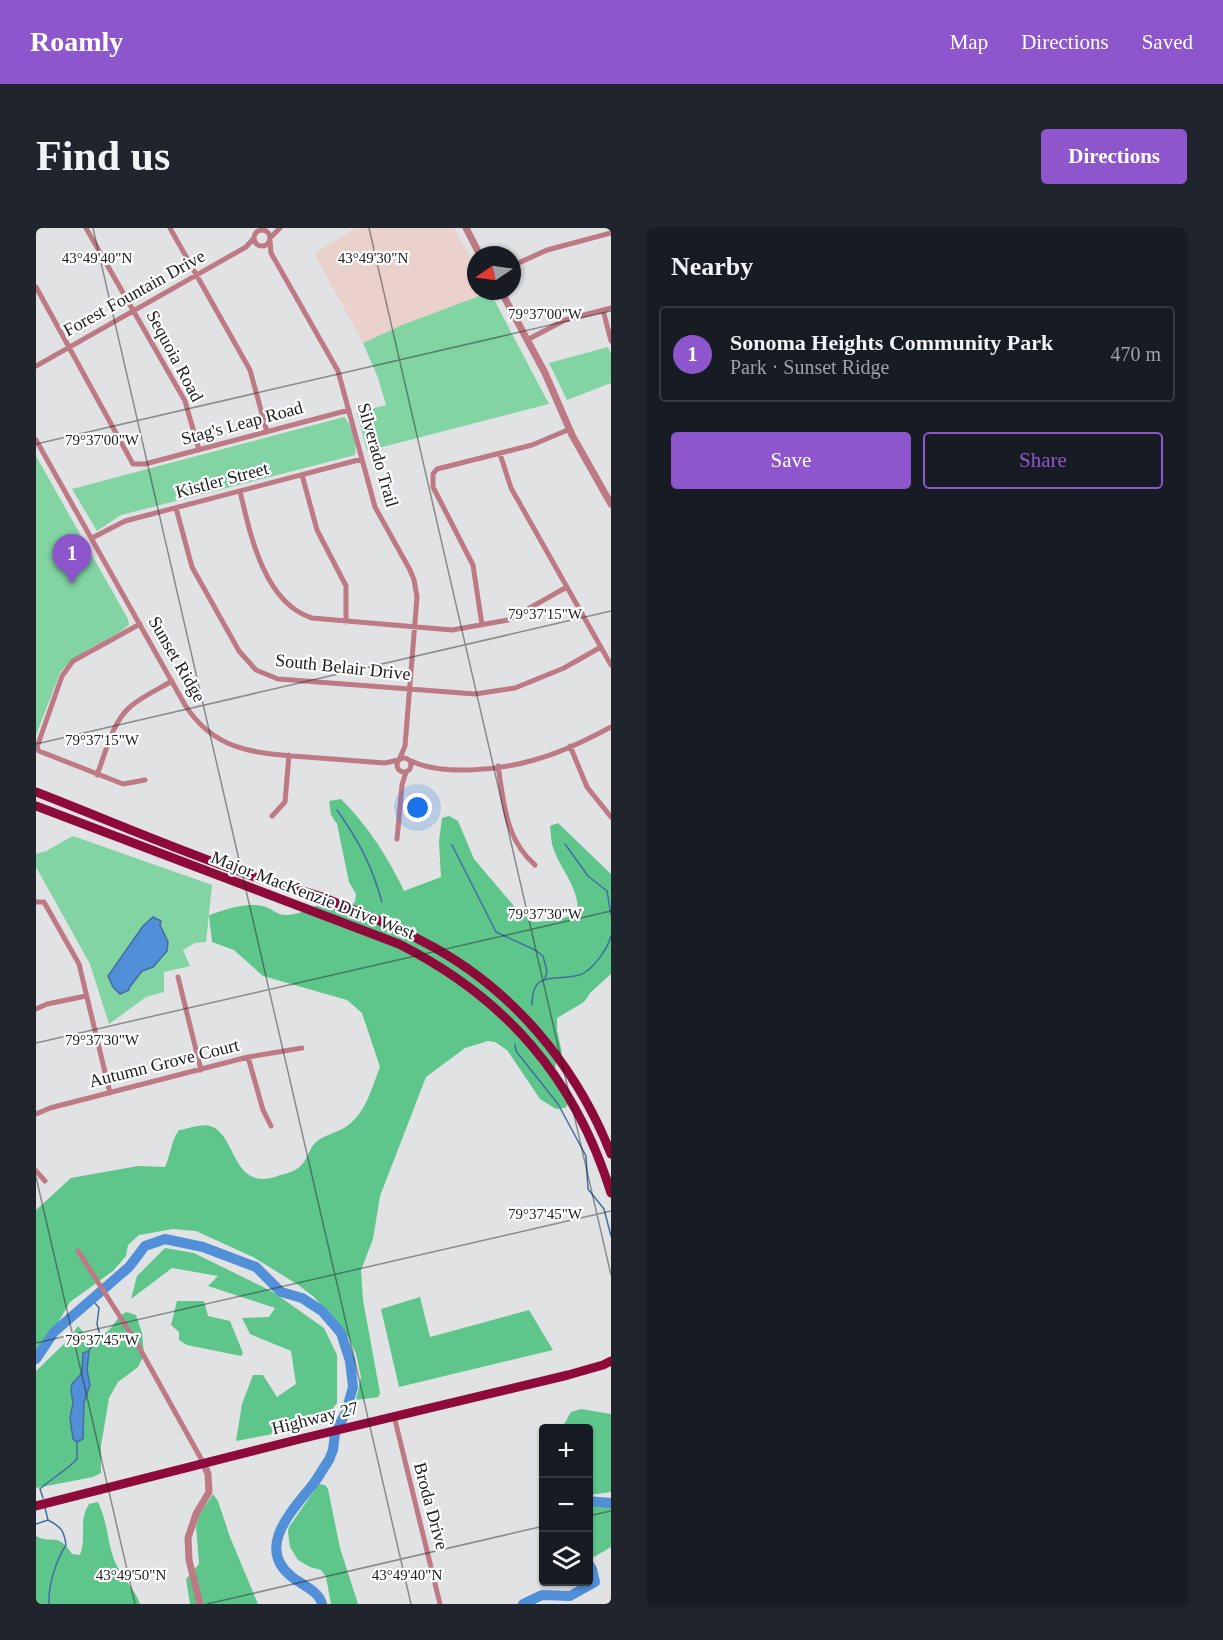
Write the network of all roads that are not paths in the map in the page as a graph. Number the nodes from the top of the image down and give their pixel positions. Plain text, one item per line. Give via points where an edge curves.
1 (86, 228) edge
2 (171, 228) edge
3 (466, 228) edge
4 (279, 229) edge
5 (263, 230) edge
6 (255, 233) edge
7 (611, 233) edge
8 (270, 239) junction
9 (260, 246) junction
10 (475, 246) edge
11 (246, 247) junction
12 (271, 253) junction
13 (521, 262) edge
14 (197, 275) junction
15 (36, 287) edge
16 (506, 300) edge
17 (611, 308) edge
18 (134, 310) junction
19 (603, 310) junction
20 (528, 340) junction
21 (611, 340) edge
22 (69, 348) junction
23 (36, 366) edge
24 (349, 410) junction
25 (570, 429) junction
26 (267, 432) junction
27 (36, 440) edge
28 (199, 450) junction
29 (501, 454) junction
30 (362, 459) junction
31 (302, 475) junction
32 (240, 491) junction
33 (611, 504) edge
34 (176, 508) junction
35 (92, 538) junction
36 (567, 587) junction
37 (346, 622) junction
38 (140, 624) junction
39 (482, 625) junction
40 (415, 628) junction
41 (601, 647) junction
42 (611, 666) edge
43 (172, 681) junction
44 (410, 690) junction
45 (611, 727) edge
46 (405, 746) junction
47 (570, 746) junction
48 (289, 755) junction
49 (399, 759) junction
50 (410, 760) junction
51 (385, 763) junction
52 (422, 766) junction
53 (498, 766) junction
54 (403, 771) junction
55 (98, 775) junction
56 (145, 780) dead end
57 (36, 792) edge
58 (36, 806) edge
59 (272, 816) dead end
60 (611, 817) edge
61 (396, 839) dead end
62 (535, 865) dead end
63 (36, 902) edge
64 (178, 977) dead end
65 (86, 996) junction
66 (36, 1010) edge
67 (302, 1048) dead end
68 (248, 1057) junction
69 (201, 1070) junction
70 (110, 1093) junction
71 (36, 1114) edge
72 (271, 1126) dead end
73 (611, 1154) edge
74 (36, 1171) edge
75 (45, 1181) dead end
76 (611, 1193) edge
77 (78, 1251) dead end
78 (608, 1364) edge
79 (394, 1416) junction
80 (204, 1464) junction
81 (36, 1506) edge
82 (200, 1604) edge
83 (440, 1604) edge

1 - 18 street, Sequoia Road
2 - 14 street
3 - 10 street
4 - 5 street
4 - 8 street
5 - 6 street
5 - 8 street
6 - 9 street, Silverado Trail
6 - 11 street, Forest Fountain Drive
7 - 13 street via 547,250
8 - 9 street via 267,245
8 - 12 street, Silverado Trail
9 - 11 street, Forest Fountain Drive
9 - 12 street, Silverado Trail
11 - 14 street, Forest Fountain Drive
12 - 24 street, Silverado Trail via 338,371
14 - 18 street, Forest Fountain Drive
14 - 26 street via 250,370
15 - 22 street
16 - 20 street
17 - 19 street
18 - 22 street, Forest Fountain Drive
18 - 28 street, Sequoia Road via 185,401
19 - 20 street via 565,320
19 - 21 street
20 - 25 street
22 - 23 street, Forest Fountain Drive
22 - 28 street, Stag's Leap Road via 133,464
24 - 26 street, Stag's Leap Road
24 - 30 street, Silverado Trail
25 - 29 street
25 - 33 street
26 - 28 street, Stag's Leap Road
27 - 35 street, Sunset Ridge
29 - 36 street via 508,483
29 - 39 street via 437,469 433,474 434,487 473,565
30 - 31 street, Kistler Street
30 - 40 street, Silverado Trail via 377,511 414,580
31 - 32 street, Kistler Street
31 - 37 street via 316,530 346,586
32 - 34 street, Kistler Street
32 - 37 street via 255,552 281,597 306,616
34 - 35 street, Kistler Street via 125,521
34 - 44 street, South Belair Drive via 192,567 239,651 256,670 278,679
35 - 38 street, Sunset Ridge
36 - 39 street via 508,620
36 - 41 street
37 - 40 street
38 - 43 street, Sunset Ridge
38 - 55 street via 73,661 62,676 37,747
39 - 40 street via 452,630
40 - 44 street, Silverado Trail
41 - 42 street
41 - 44 street, South Belair Drive via 564,668 515,688 475,694
43 - 48 street, Sunset Ridge via 195,719 220,740 246,750
43 - 55 street via 124,712
44 - 46 street, Silverado Trail
45 - 47 street
46 - 49 street, Silverado Trail
46 - 50 street, Silverado Trail
47 - 53 street via 533,761
47 - 60 street via 587,787
48 - 51 street, Sunset Ridge
48 - 59 street via 285,802
49 - 50 street, Sunset Ridge
49 - 51 street, Sunset Ridge
49 - 54 street
50 - 52 street
50 - 54 street via 411,766
51 - 54 street, Sunset Ridge
52 - 53 street via 464,770
52 - 54 street
53 - 62 street via 509,827 524,855
54 - 61 street
55 - 56 street via 123,784
57 - 73 main road, Major MacKenzie Drive West via 252,876 320,897 423,941 459,963 509,1002 545,1040 580,1089
58 - 76 main road, Major MacKenzie Drive West via 399,944 452,973 516,1026 545,1061 588,1132
63 - 65 street via 44,902 79,964
64 - 69 street
65 - 66 street
65 - 70 street
67 - 68 street, Autumn Grove Court
68 - 69 street, Autumn Grove Court
68 - 72 street
69 - 70 street, Autumn Grove Court
70 - 71 street, Autumn Grove Court
74 - 75 street
77 - 80 street via 135,1340
78 - 79 main road, Highway 27
79 - 80 main road, Highway 27
79 - 83 street, Broda Drive
80 - 81 main road, Highway 27
80 - 82 street via 209,1492 188,1538

